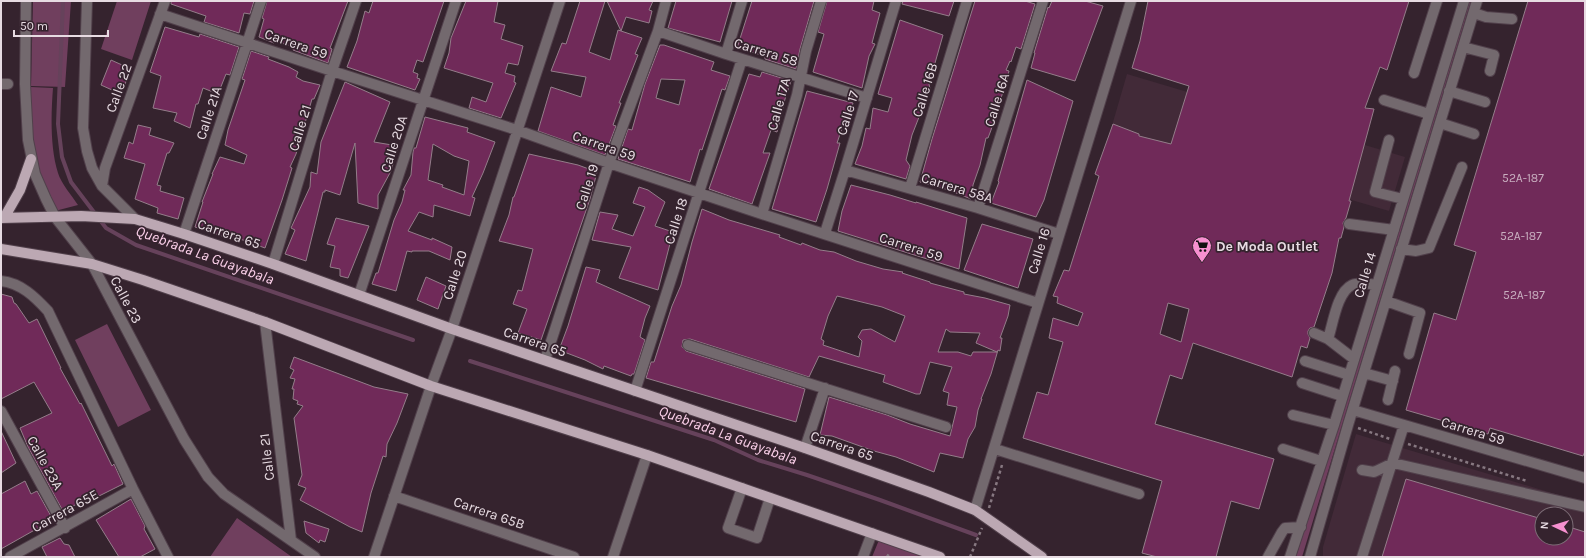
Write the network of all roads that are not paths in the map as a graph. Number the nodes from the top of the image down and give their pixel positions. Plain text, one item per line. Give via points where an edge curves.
1 (26, 1) edge
2 (87, 1) edge
3 (164, 1) edge
4 (261, 1) edge
5 (356, 1) edge
6 (456, 1) edge
7 (560, 1) edge
8 (666, 1) edge
9 (742, 1) edge
10 (821, 1) edge
11 (896, 1) edge
12 (967, 1) edge
13 (1043, 1) edge
14 (1437, 1) edge
15 (1464, 1) edge
16 (1477, 1) edge
17 (1129, 2) edge
18 (1474, 13) junction
19 (160, 14) junction
20 (1512, 19) dead end
21 (658, 31) junction
22 (247, 42) junction
23 (1463, 47) junction
24 (726, 54) junction
25 (742, 59) junction
26 (332, 71) junction
27 (1490, 71) dead end
28 (1414, 73) dead end
29 (800, 77) junction
30 (1449, 91) junction
31 (867, 98) junction
32 (424, 100) junction
33 (1384, 100) dead end
34 (1485, 102) dead end
35 (1429, 114) junction
36 (1440, 123) junction
37 (517, 130) junction
38 (1474, 134) dead end
39 (1389, 140) dead end
40 (31, 159) junction
41 (609, 163) junction
42 (1462, 167) dead end
43 (846, 170) junction
44 (102, 186) junction
45 (910, 188) junction
46 (700, 193) junction
47 (1403, 199) junction
48 (978, 208) junction
49 (762, 214) junction
50 (55, 216) junction
51 (2, 218) edge
52 (135, 219) junction
53 (1349, 224) dead end
54 (1394, 230) junction
55 (825, 233) junction
56 (184, 234) junction
57 (1059, 234) junction
58 (1, 249) edge
59 (1401, 249) junction
60 (92, 264) junction
61 (273, 264) junction
62 (4, 281) edge
63 (1377, 285) junction
64 (359, 295) junction
65 (1386, 301) junction
66 (1038, 302) junction
67 (265, 322) junction
68 (452, 329) junction
69 (1314, 333) dead end
70 (1328, 339) junction
71 (688, 345) dead end
72 (1409, 354) dead end
73 (1354, 359) junction
74 (545, 360) junction
75 (1305, 361) dead end
76 (1364, 373) junction
77 (1349, 375) junction
78 (1302, 383) dead end
79 (431, 386) junction
80 (825, 388) junction
81 (635, 391) junction
82 (1342, 396) junction
83 (1388, 400) dead end
84 (1353, 410) junction
85 (1, 412) edge
86 (1293, 416) dead end
87 (1334, 425) junction
88 (1404, 425) junction
89 (946, 427) dead end
90 (805, 448) junction
91 (995, 449) junction
92 (1283, 449) dead end
93 (647, 455) junction
94 (1321, 461) junction
95 (1392, 463) junction
96 (1362, 470) dead end
97 (1585, 478) edge
98 (742, 488) junction
99 (133, 489) junction
100 (1139, 494) dead end
101 (394, 496) junction
102 (770, 498) junction
103 (1585, 507) edge
104 (975, 510) junction
105 (1301, 527) junction
106 (65, 528) junction
107 (872, 533) junction
108 (291, 540) junction
109 (166, 553) edge
110 (10, 557) edge
111 (174, 557) edge
112 (315, 557) edge
113 (374, 557) edge
114 (574, 557) edge
115 (613, 557) edge
116 (863, 557) edge
117 (940, 557) edge
118 (1042, 557) edge
119 (1268, 557) edge
120 (1290, 557) edge
121 (1310, 557) edge
122 (1362, 557) edge

1 - 40 street, Calle 23 via 26,121
2 - 44 street via 83,128 92,168
3 - 19 street, Calle 22
4 - 22 street, Calle 21A
5 - 26 street, Calle 21
6 - 32 street, Calle 20A
7 - 37 street, Calle 20
8 - 21 street, Calle 19
9 - 24 street
10 - 29 street, Calle 17A
11 - 31 street, Calle 17
12 - 45 street, Calle 16B
13 - 48 street, Calle 16A
14 - 28 street
15 - 35 street, Calle 14
16 - 18 street, Calle 14
17 - 57 street, Calle 16
18 - 20 street via 1486,17
18 - 23 street, Calle 14
19 - 22 street, Carrera 59
19 - 44 street, Calle 22 via 105,168
21 - 24 street, Carrera 58
21 - 41 street, Calle 19
22 - 26 street, Carrera 59
22 - 56 street, Calle 21A
23 - 27 street via 1494,56
23 - 30 street, Calle 14
24 - 25 street, Carrera 58
25 - 29 street, Carrera 58
25 - 46 street, Calle 18
26 - 32 street, Carrera 59
26 - 61 street, Calle 21
29 - 31 street, Carrera 58
29 - 49 street, Calle 17A
30 - 34 street
30 - 36 street, Calle 14
31 - 43 street, Calle 17
32 - 37 street, Carrera 59
32 - 64 street, Calle 20A
33 - 35 street
35 - 47 street, Calle 14
36 - 38 street
36 - 59 street, Calle 14
37 - 41 street, Carrera 59
37 - 68 street, Calle 20
39 - 47 street via 1375,192
40 - 50 street, Calle 23 via 40,187
40 - 51 main road via 20,190
41 - 46 street, Carrera 59
41 - 74 street, Calle 19
42 - 59 street via 1429,248 1416,251
43 - 45 street, Carrera 58A
43 - 55 street, Calle 17
44 - 52 street
45 - 48 street, Carrera 58A
46 - 49 street, Carrera 59
46 - 81 street, Calle 18
47 - 54 street, Calle 14
48 - 57 street, Carrera 58A
49 - 55 street, Carrera 59
50 - 51 main road, Carrera 65
50 - 52 main road, Carrera 65
50 - 60 street, Calle 23
52 - 56 main road, Carrera 65
53 - 54 street
54 - 63 street, Calle 14
55 - 66 street, Carrera 59
56 - 61 main road, Carrera 65
57 - 66 street, Calle 16
58 - 60 main road
59 - 65 street, Calle 14
60 - 67 main road
60 - 108 street, Calle 23 via 184,439 208,477 224,494
61 - 64 main road, Carrera 65
62 - 99 street via 27,290 48,311
63 - 70 street via 1352,285 1341,294
63 - 73 street, Calle 14
64 - 68 main road, Carrera 65
65 - 72 street via 1420,313
65 - 76 street, Calle 14
66 - 91 street, Calle 16
67 - 79 main road
67 - 108 street, Calle 21
68 - 74 main road, Carrera 65
68 - 79 street, Calle 20
69 - 70 street
70 - 73 street
71 - 80 street
73 - 77 street, Calle 14
74 - 81 main road, Carrera 65
75 - 77 street
76 - 83 street via 1394,376
76 - 84 street, Calle 14
77 - 82 street, Calle 14
78 - 82 street
79 - 93 main road
79 - 101 street, Calle 20
80 - 89 street
80 - 90 street
81 - 90 main road, Carrera 65
82 - 87 street, Calle 14
84 - 88 street, Carrera 59
84 - 121 street, Calle 14
85 - 106 street, Calle 23A
86 - 87 street
87 - 94 street, Calle 14
88 - 95 street
88 - 97 street, Carrera 59
90 - 104 main road, Carrera 65
91 - 100 street
91 - 104 street, Calle 16
92 - 94 street
93 - 98 main road
93 - 115 street
94 - 105 street, Calle 14
95 - 96 street via 1374,472
95 - 103 street
95 - 122 street
98 - 102 main road
98 - 102 street via 728,528 757,538
99 - 106 street, Carrera 65E
99 - 109 street
101 - 113 street, Calle 20
101 - 114 street, Carrera 65B
102 - 107 main road
104 - 118 main road, Carrera 65
105 - 119 street via 1286,528
105 - 120 street, Calle 14
106 - 110 street, Carrera 65E
107 - 116 street
107 - 117 main road
108 - 112 street, Calle 23
109 - 111 street

